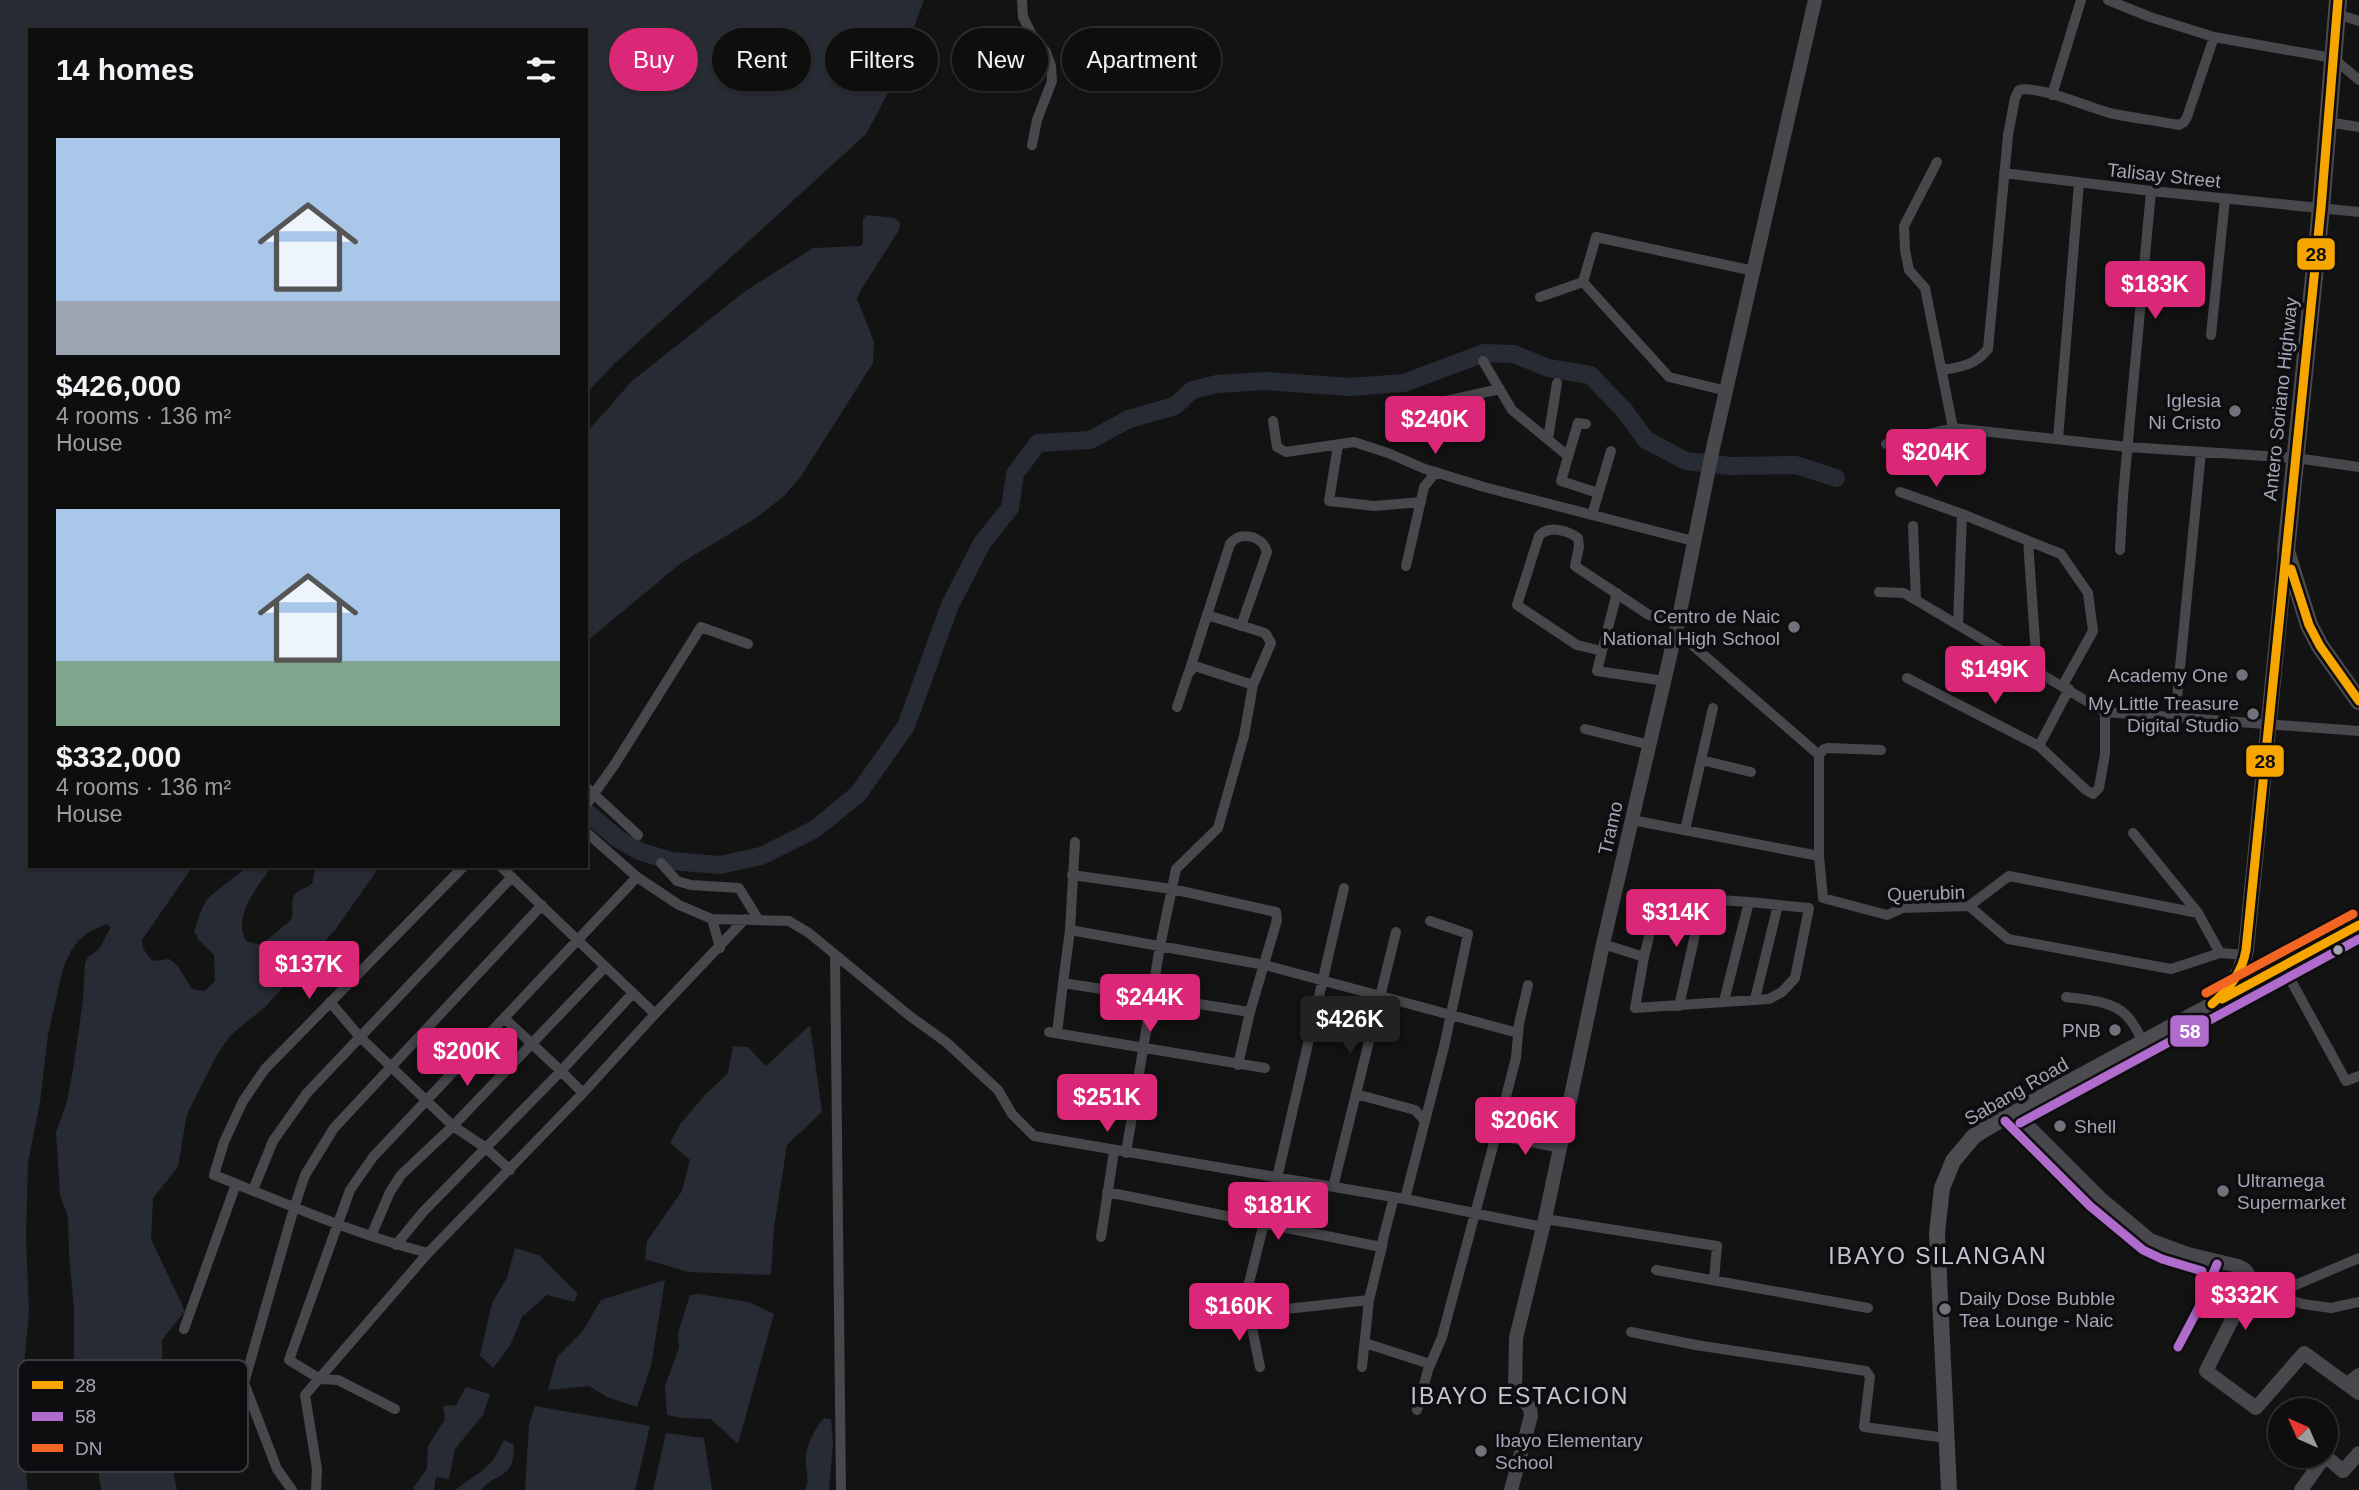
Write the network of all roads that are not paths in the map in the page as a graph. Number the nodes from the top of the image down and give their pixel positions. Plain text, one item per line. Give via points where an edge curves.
1 (1022, 0) edge
2 (1815, 0) edge
3 (2081, 0) edge
4 (2108, 0) edge
5 (2337, 7) edge
6 (2359, 21) edge
7 (2214, 37) junction
8 (2333, 58) junction
9 (2359, 79) edge
10 (2052, 95) junction
11 (2328, 122) junction
12 (2359, 127) edge
13 (1032, 145) dead end
14 (1937, 162) dead end
15 (2004, 173) junction
16 (2080, 183) junction
17 (2151, 191) junction
18 (2225, 199) junction
19 (2321, 208) junction
20 (2359, 212) edge
21 (1754, 271) junction
22 (1583, 282) junction
23 (1540, 297) dead end
24 (2211, 335) dead end
25 (1483, 361) dead end
26 (1942, 370) junction
27 (1557, 383) dead end
28 (1500, 389) junction
29 (1727, 391) junction
30 (1441, 402) dead end
31 (1273, 421) dead end
32 (1586, 424) dead end
33 (1953, 428) junction
34 (1548, 439) junction
35 (2058, 439) junction
36 (1886, 444) dead end
37 (1338, 445) junction
38 (2128, 447) junction
39 (1611, 451) dead end
40 (2201, 452) junction
41 (1568, 456) junction
42 (2296, 458) junction
43 (2359, 467) edge
44 (1436, 472) junction
45 (1900, 492) dead end
46 (1598, 493) junction
47 (1421, 502) junction
48 (1962, 514) junction
49 (1592, 515) junction
50 (1913, 526) dead end
51 (1693, 541) junction
52 (2028, 541) junction
53 (2120, 550) dead end
54 (2286, 551) junction
55 (1406, 566) dead end
56 (1879, 592) dead end
57 (1617, 593) junction
58 (1916, 600) junction
59 (1207, 615) junction
60 (1958, 624) junction
61 (1241, 626) junction
62 (1677, 626) junction
63 (748, 644) dead end
64 (1602, 651) junction
65 (2037, 670) junction
66 (1188, 674) junction
67 (1907, 678) dead end
68 (1665, 681) junction
69 (1253, 685) junction
70 (2066, 687) junction
71 (2359, 701) edge
72 (1177, 707) dead end
73 (1713, 708) dead end
74 (2105, 712) junction
75 (2175, 719) junction
76 (2269, 725) junction
77 (1586, 729) dead end
78 (2359, 731) edge
79 (1650, 745) junction
80 (2039, 746) junction
81 (1881, 750) dead end
82 (1819, 755) junction
83 (1701, 760) junction
84 (1751, 772) dead end
85 (589, 797) edge
86 (1632, 820) junction
87 (1685, 830) junction
88 (2133, 833) dead end
89 (588, 834) edge
90 (638, 835) dead end
91 (1076, 842) dead end
92 (1819, 856) junction
93 (661, 863) dead end
94 (462, 868) edge
95 (502, 868) edge
96 (1073, 875) junction
97 (512, 877) junction
98 (637, 877) junction
99 (1344, 888) dead end
100 (1172, 890) junction
101 (1823, 898) junction
102 (1703, 899) junction
103 (1749, 902) junction
104 (542, 905) junction
105 (1778, 905) junction
106 (1969, 906) junction
107 (1809, 908) junction
108 (2198, 913) junction
109 (712, 919) junction
110 (746, 919) junction
111 (758, 919) junction
112 (1430, 922) dead end
113 (2359, 925) edge
114 (1070, 930) junction
115 (1396, 932) dead end
116 (578, 941) junction
117 (1603, 944) junction
118 (1160, 946) junction
119 (720, 948) junction
120 (2220, 953) junction
121 (835, 955) junction
122 (2246, 955) junction
123 (1644, 957) junction
124 (1265, 965) junction
125 (2283, 966) junction
126 (605, 967) junction
127 (1323, 980) junction
128 (1063, 983) junction
129 (1528, 985) dead end
130 (633, 993) junction
131 (1152, 996) junction
132 (1381, 996) junction
133 (2066, 997) dead end
134 (1755, 999) junction
135 (1724, 1001) junction
136 (330, 1002) junction
137 (2212, 1004) junction
138 (1679, 1006) junction
139 (1250, 1012) junction
140 (655, 1014) junction
141 (1450, 1014) junction
142 (504, 1018) junction
143 (1518, 1033) junction
144 (360, 1037) junction
145 (2144, 1043) junction
146 (533, 1044) junction
147 (1143, 1049) junction
148 (1238, 1065) junction
149 (1265, 1068) dead end
150 (392, 1069) junction
151 (561, 1070) junction
152 (2359, 1076) edge
153 (583, 1093) junction
154 (1356, 1094) junction
155 (427, 1101) junction
156 (2014, 1112) junction
157 (1425, 1121) junction
158 (453, 1126) junction
159 (1496, 1135) junction
160 (486, 1148) junction
161 (1560, 1148) junction
162 (1120, 1152) junction
163 (510, 1170) junction
164 (1277, 1178) junction
165 (236, 1184) junction
166 (1334, 1187) junction
167 (253, 1190) junction
168 (1107, 1192) junction
169 (1400, 1198) junction
170 (294, 1208) junction
171 (1474, 1213) junction
172 (1264, 1223) junction
173 (336, 1224) junction
174 (1544, 1224) junction
175 (371, 1236) junction
176 (1101, 1237) dead end
177 (1383, 1242) junction
178 (396, 1245) junction
179 (428, 1253) junction
180 (2359, 1258) edge
181 (1656, 1270) dead end
182 (1714, 1280) junction
183 (2247, 1290) junction
184 (2273, 1295) junction
185 (1369, 1300) junction
186 (2359, 1301) edge
187 (1868, 1308) dead end
188 (1249, 1313) junction
189 (184, 1329) dead end
190 (1632, 1332) dead end
191 (1365, 1343) junction
192 (1430, 1364) junction
193 (1260, 1367) dead end
194 (1362, 1367) dead end
195 (248, 1369) edge
196 (320, 1379) junction
197 (2355, 1384) edge
198 (248, 1393) edge
199 (396, 1409) dead end
200 (1417, 1410) dead end
201 (1946, 1438) junction
202 (2359, 1452) edge
203 (292, 1490) edge
204 (316, 1490) edge
205 (842, 1490) edge
206 (1511, 1490) edge
207 (1948, 1490) edge
208 (2301, 1490) edge

1 - 13 street via 1023,17 1051,66 1052,81
2 - 21 street, Tramo
3 - 10 street
4 - 7 street
5 - 6 street
5 - 8 main road, Antero Soriano Highway
7 - 8 street
7 - 10 street via 2187,117 2179,124 2113,114
8 - 9 street
8 - 11 main road, Antero Soriano Highway
10 - 15 street via 2027,89 2017,93
11 - 12 street
11 - 19 main road, Antero Soriano Highway
14 - 26 street via 1904,226 1909,270 1925,288
15 - 16 street, Talisay Street
15 - 26 street via 1988,349 1974,362
16 - 17 street, Talisay Street
16 - 35 street
17 - 18 street, Talisay Street
17 - 38 street
18 - 19 street, Talisay Street
18 - 24 street
19 - 20 street, Talisay Street
19 - 42 main road, Antero Soriano Highway
21 - 22 street via 1596,237
21 - 29 street, Tramo
22 - 23 street
22 - 29 street via 1669,377
25 - 28 street
26 - 33 street
27 - 34 street
28 - 30 street
28 - 34 street via 1512,410
29 - 51 street, Tramo
31 - 37 street via 1277,447 1286,452
32 - 41 street via 1578,423
33 - 35 street
33 - 36 street
34 - 41 street
35 - 38 street
37 - 44 street via 1354,442
37 - 47 street via 1329,501 1375,506
38 - 40 street
38 - 53 street
39 - 46 street
40 - 42 street
40 - 75 street
41 - 46 street via 1561,481
42 - 43 street
42 - 54 main road, Antero Soriano Highway
44 - 47 street via 1424,487
44 - 49 street
45 - 48 street
46 - 49 street
47 - 55 street
48 - 52 street
48 - 60 street
49 - 51 street
50 - 58 street
51 - 62 street, Tramo
52 - 65 street
52 - 70 street via 2061,554 2088,593 2093,631
54 - 71 main road, Antero Soriano Highway via 2309,625
54 - 76 main road
56 - 58 street via 1904,593
57 - 62 street via 1649,615
57 - 64 street
57 - 64 street via 1575,566 1580,541 1576,535 1550,528 1542,532 1517,605 1577,645
58 - 60 street
59 - 61 street
59 - 61 street via 1232,540 1241,536 1260,539 1267,552
59 - 66 street
60 - 65 street
61 - 69 street via 1266,634 1271,643
62 - 68 street, Tramo
62 - 82 street
63 - 85 street via 701,627 615,764
64 - 68 street via 1597,671
65 - 70 street
66 - 69 street via 1199,666
66 - 72 street
67 - 80 street
68 - 79 street, Tramo
69 - 100 street via 1218,828 1176,869
70 - 74 street
70 - 80 street
73 - 83 street
74 - 75 street
74 - 80 street via 2105,754 2097,792 2086,790
75 - 76 street
76 - 78 street
76 - 122 main road
77 - 79 street
79 - 86 street, Tramo
81 - 82 street via 1828,748
82 - 92 street
83 - 84 street
83 - 87 street
85 - 90 street
86 - 87 street
86 - 117 street, Tramo
87 - 92 street
88 - 108 street
89 - 98 street
91 - 96 street
92 - 101 street
93 - 111 street via 677,881 739,888
94 - 136 street
95 - 97 street
96 - 100 street
96 - 114 street
97 - 104 street
97 - 144 street
98 - 109 street
98 - 116 street
99 - 127 street
100 - 118 street
100 - 124 street via 1276,912 1278,920
101 - 106 street, Querubin via 1887,915 1903,908
101 - 107 street
102 - 103 street
102 - 123 street via 1659,896
102 - 138 street
103 - 105 street
103 - 135 street
104 - 116 street
104 - 150 street
105 - 107 street
105 - 134 street
106 - 108 street via 2010,876
106 - 120 street, Querubin via 2008,939 2171,969
107 - 134 street via 1795,978 1769,999
108 - 120 street
109 - 110 street
109 - 119 street
110 - 111 street
110 - 119 street
111 - 121 street via 789,921
112 - 141 street via 1468,934
113 - 125 main road, Sabang Road
114 - 118 street
114 - 128 street
115 - 132 street
116 - 126 street
116 - 142 street
117 - 123 street
117 - 161 street, Tramo
118 - 124 street
118 - 131 street
119 - 140 street
120 - 122 street
121 - 162 street via 946,1042 998,1090 1012,1114 1034,1136
121 - 205 street
122 - 137 main road via 2233,983
123 - 138 street via 1635,1008
124 - 127 street
124 - 139 street
125 - 137 main road, Sabang Road
125 - 152 street via 2346,1081
126 - 130 street
126 - 146 street
127 - 132 street
127 - 164 street
128 - 131 street
128 - 147 street via 1053,1032
129 - 143 street
130 - 140 street
130 - 151 street
131 - 139 street
131 - 147 street
132 - 141 street
132 - 154 street
133 - 145 street via 2116,1008 2127,1015
134 - 135 street
135 - 138 street
136 - 144 street
136 - 165 street via 265,1069 243,1101 214,1175
137 - 145 main road, Sabang Road
139 - 148 street
140 - 153 street
141 - 143 street
141 - 157 street
142 - 146 street
142 - 155 street
143 - 159 street
144 - 150 street
144 - 167 street via 293,1111 273,1141
145 - 156 main road, Sabang Road
146 - 151 street
146 - 158 street
147 - 148 street
147 - 162 street
148 - 149 street
150 - 155 street
150 - 170 street via 334,1128 305,1175
151 - 153 street
151 - 160 street
153 - 163 street
154 - 157 street via 1415,1110
154 - 166 street
155 - 158 street
155 - 173 street via 361,1172
156 - 183 street via 2099,1197 2150,1240 2245,1269 2250,1281
156 - 201 main road, Sabang Road via 1974,1136 1953,1161 1942,1188 1937,1233
157 - 169 street
158 - 160 street
158 - 175 street via 401,1175
159 - 161 street
159 - 171 street
160 - 163 street
160 - 178 street
161 - 174 street, Tramo
162 - 164 street
162 - 168 street
163 - 179 street
164 - 166 street
165 - 167 street
165 - 189 street
166 - 169 street
167 - 170 street
168 - 172 street
168 - 176 street
169 - 171 street
169 - 177 street
170 - 173 street
170 - 195 street
171 - 174 street
171 - 192 street via 1442,1337
172 - 177 street via 1381,1247
172 - 188 street via 1244,1303
173 - 175 street
173 - 196 street via 289,1360
174 - 182 street via 1717,1246
174 - 206 street, Tramo via 1516,1338 1515,1391 1531,1416
175 - 178 street
177 - 185 street
178 - 179 street
179 - 196 street
180 - 184 street
181 - 182 street
182 - 187 street
183 - 184 street
183 - 197 street via 2206,1371 2256,1408 2304,1353
184 - 186 street via 2332,1308
185 - 188 street
185 - 191 street
188 - 193 street
190 - 201 street via 1866,1371 1870,1377 1864,1427
191 - 192 street
191 - 194 street
192 - 200 street
196 - 199 street via 338,1380
196 - 204 street via 305,1395
198 - 203 street via 277,1469
201 - 207 main road, Sabang Road
202 - 208 street via 2343,1471 2325,1456

